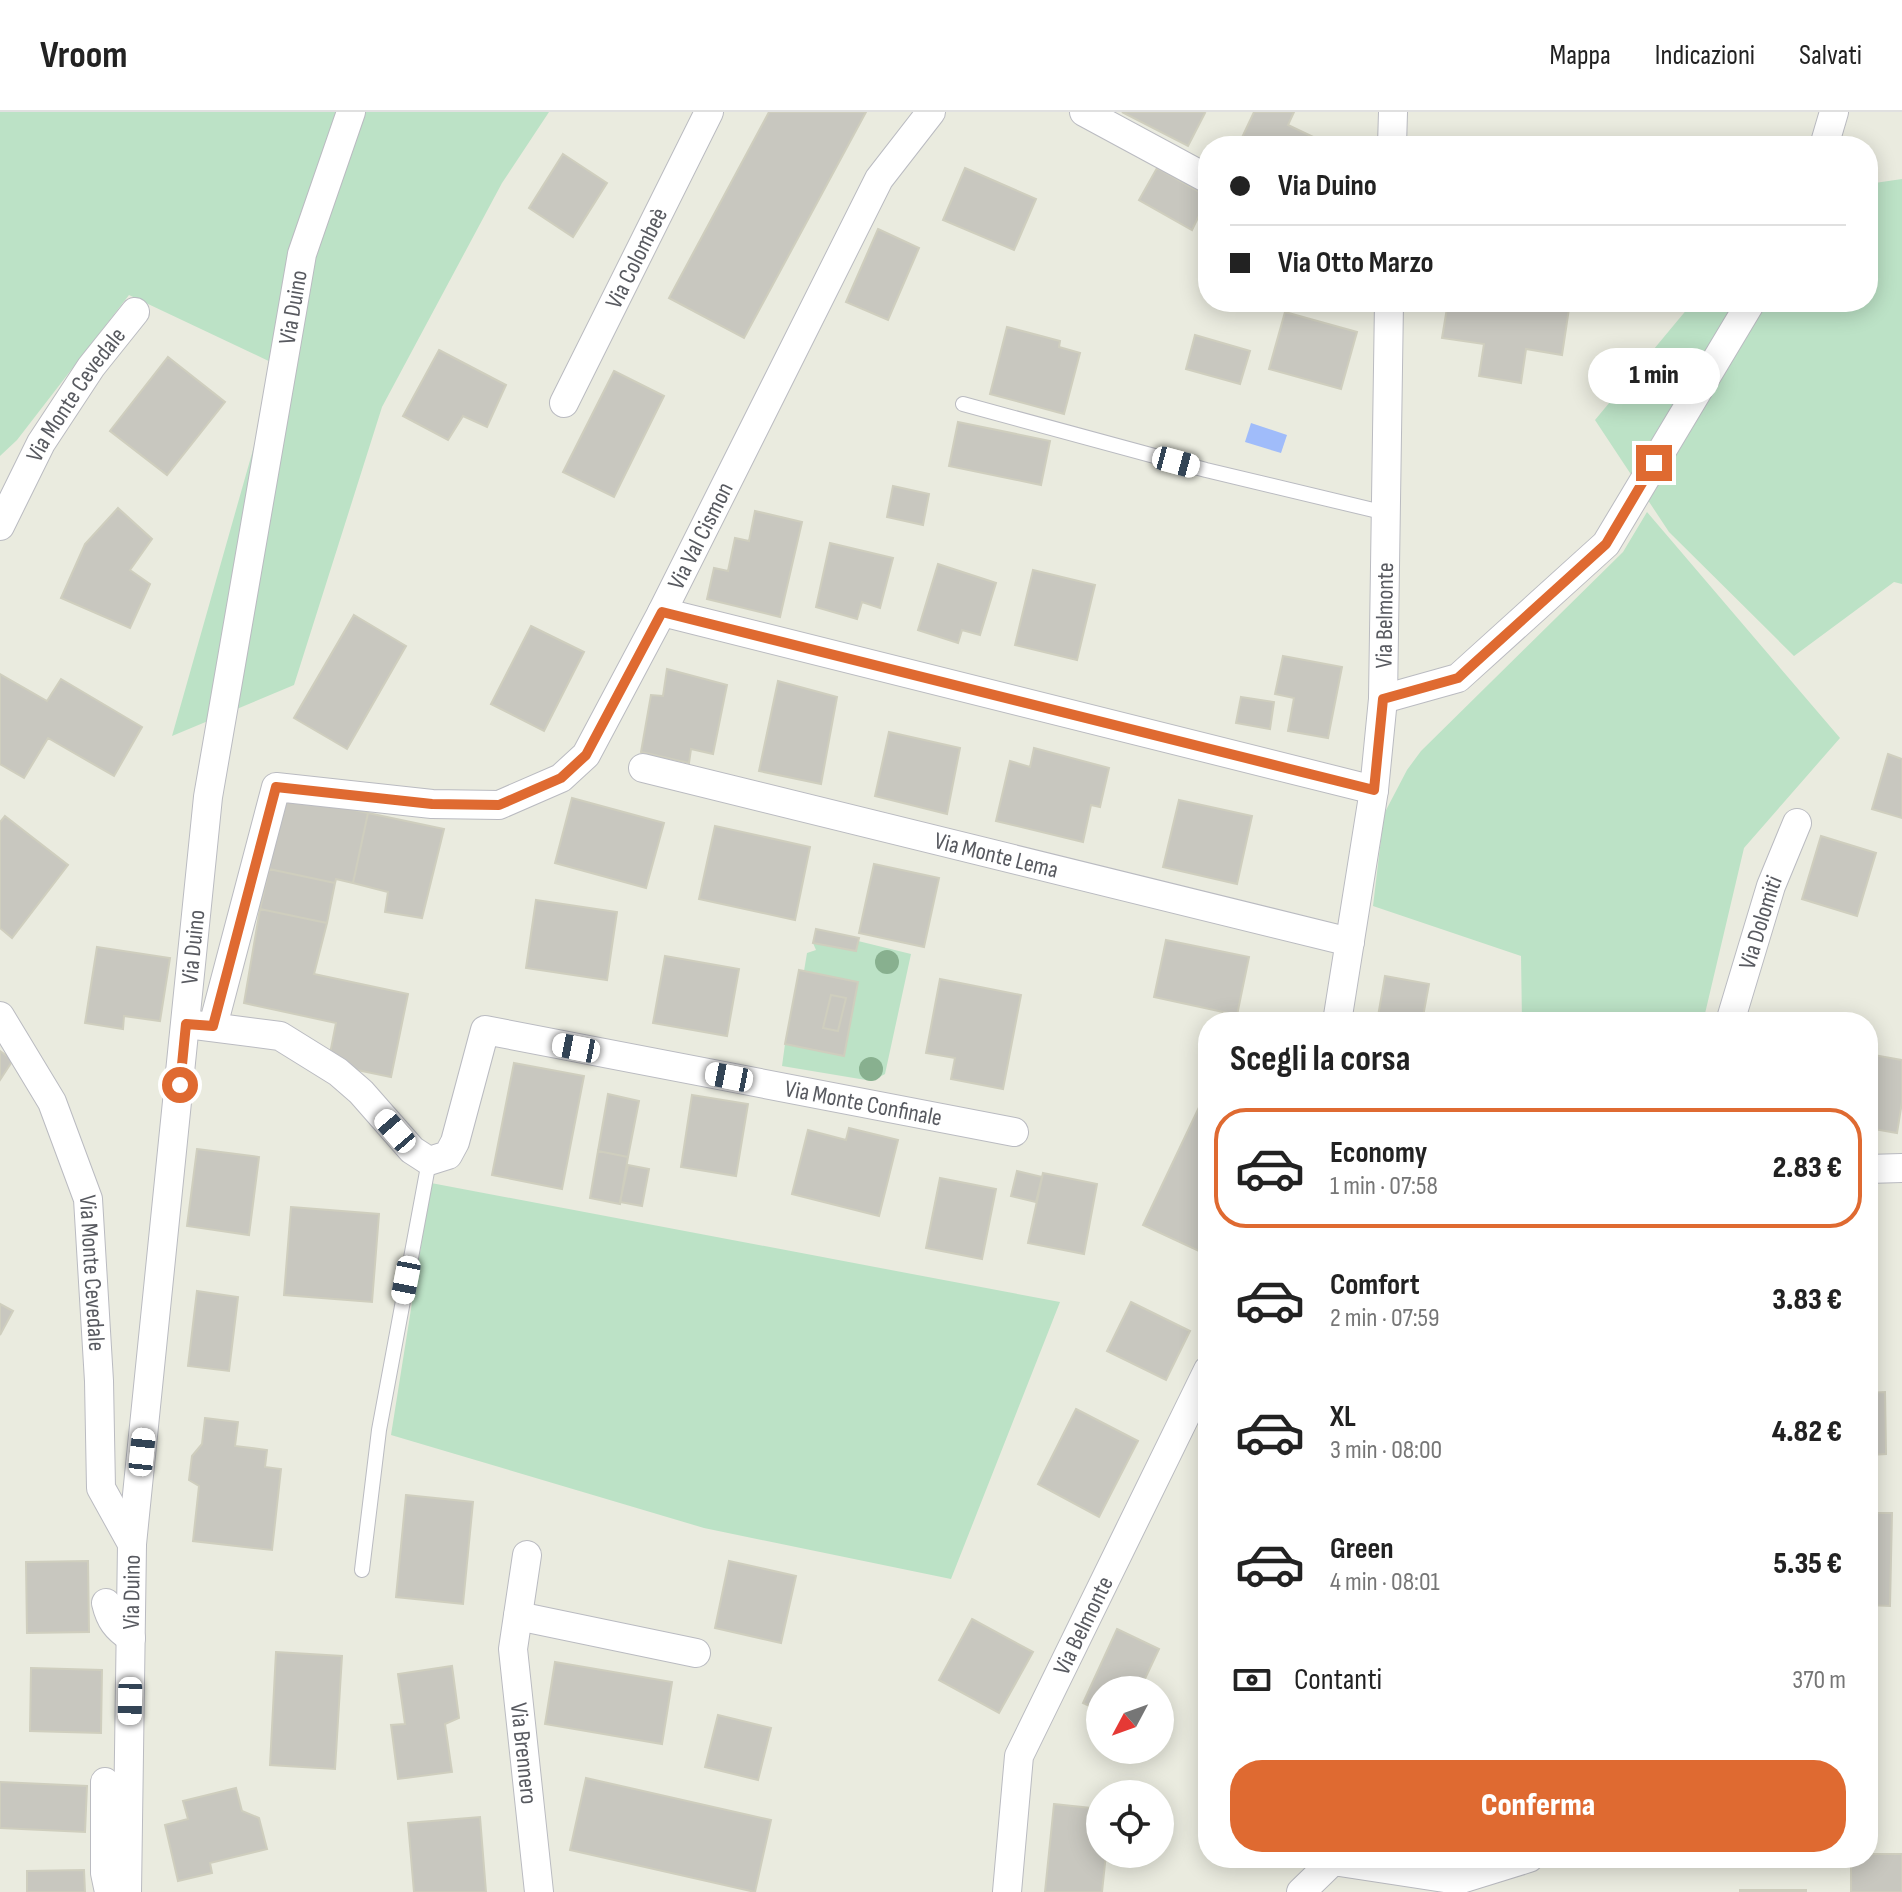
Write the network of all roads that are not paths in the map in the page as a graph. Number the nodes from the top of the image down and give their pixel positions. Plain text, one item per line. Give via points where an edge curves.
1 (351, 112) edge
2 (709, 112) edge
3 (931, 112) edge
4 (1084, 112) edge
5 (1393, 112) edge
6 (1834, 112) edge
7 (1392, 136) edge
8 (1827, 136) edge
9 (1198, 174) edge
10 (135, 312) dead end
11 (1389, 312) edge
12 (1745, 312) edge
13 (564, 403) dead end
14 (963, 404) dead end
15 (1386, 513) junction
16 (0, 526) edge
17 (662, 612) junction
18 (1383, 699) junction
19 (643, 768) dead end
20 (1374, 790) junction
21 (1797, 823) dead end
22 (1350, 942) junction
23 (1339, 1012) edge
24 (1733, 1012) edge
25 (0, 1016) edge
26 (200, 1025) junction
27 (1014, 1132) dead end
28 (429, 1161) junction
29 (1902, 1168) edge
30 (1878, 1169) edge
31 (1198, 1390) edge
32 (132, 1544) junction
33 (527, 1555) dead end
34 (362, 1570) dead end
35 (106, 1603) dead end
36 (518, 1616) junction
37 (131, 1638) junction
38 (696, 1653) dead end
39 (105, 1782) dead end
40 (1326, 1868) edge
41 (1379, 1868) edge
42 (1497, 1868) edge
43 (109, 1892) edge
44 (127, 1892) edge
45 (539, 1892) edge
46 (1007, 1892) edge
47 (1301, 1892) edge

1 - 26 street, Via Duino via 302,254 208,797
2 - 13 street, Via Colombeè
3 - 17 street, Via Val Cismon via 879,179
4 - 9 street
5 - 7 street
6 - 8 street
10 - 16 street, Via Monte Cevedale via 41,443
11 - 15 street, Via Belmonte
12 - 18 street via 1606,544 1458,678
14 - 15 lane
15 - 18 street, Via Belmonte
17 - 20 street
17 - 26 street, Via Val Cismon via 586,755 561,778 499,805 432,804 276,787
18 - 20 street, Via Belmonte
19 - 22 street, Via Monte Lema
20 - 22 street, Via Belmonte
21 - 24 street, Via Dolomiti via 1771,886
22 - 23 street, Via Belmonte
25 - 32 street, Via Monte Cevedale via 52,1102 88,1199 101,1488
26 - 28 street via 280,1036 292,1043 338,1072 412,1150
26 - 32 street, Via Duino
27 - 28 street, Via Monte Confinale via 485,1030 455,1142 448,1155
28 - 34 lane via 379,1430
29 - 30 street
31 - 46 street, Via Belmonte via 1019,1756
32 - 37 street, Via Duino
33 - 36 street, Via Brennero
35 - 37 street via 116,1628
36 - 38 street
36 - 45 street, Via Brennero via 513,1649
37 - 44 street, Via Duino
39 - 43 street
40 - 47 street
41 - 42 street via 1458,1880

